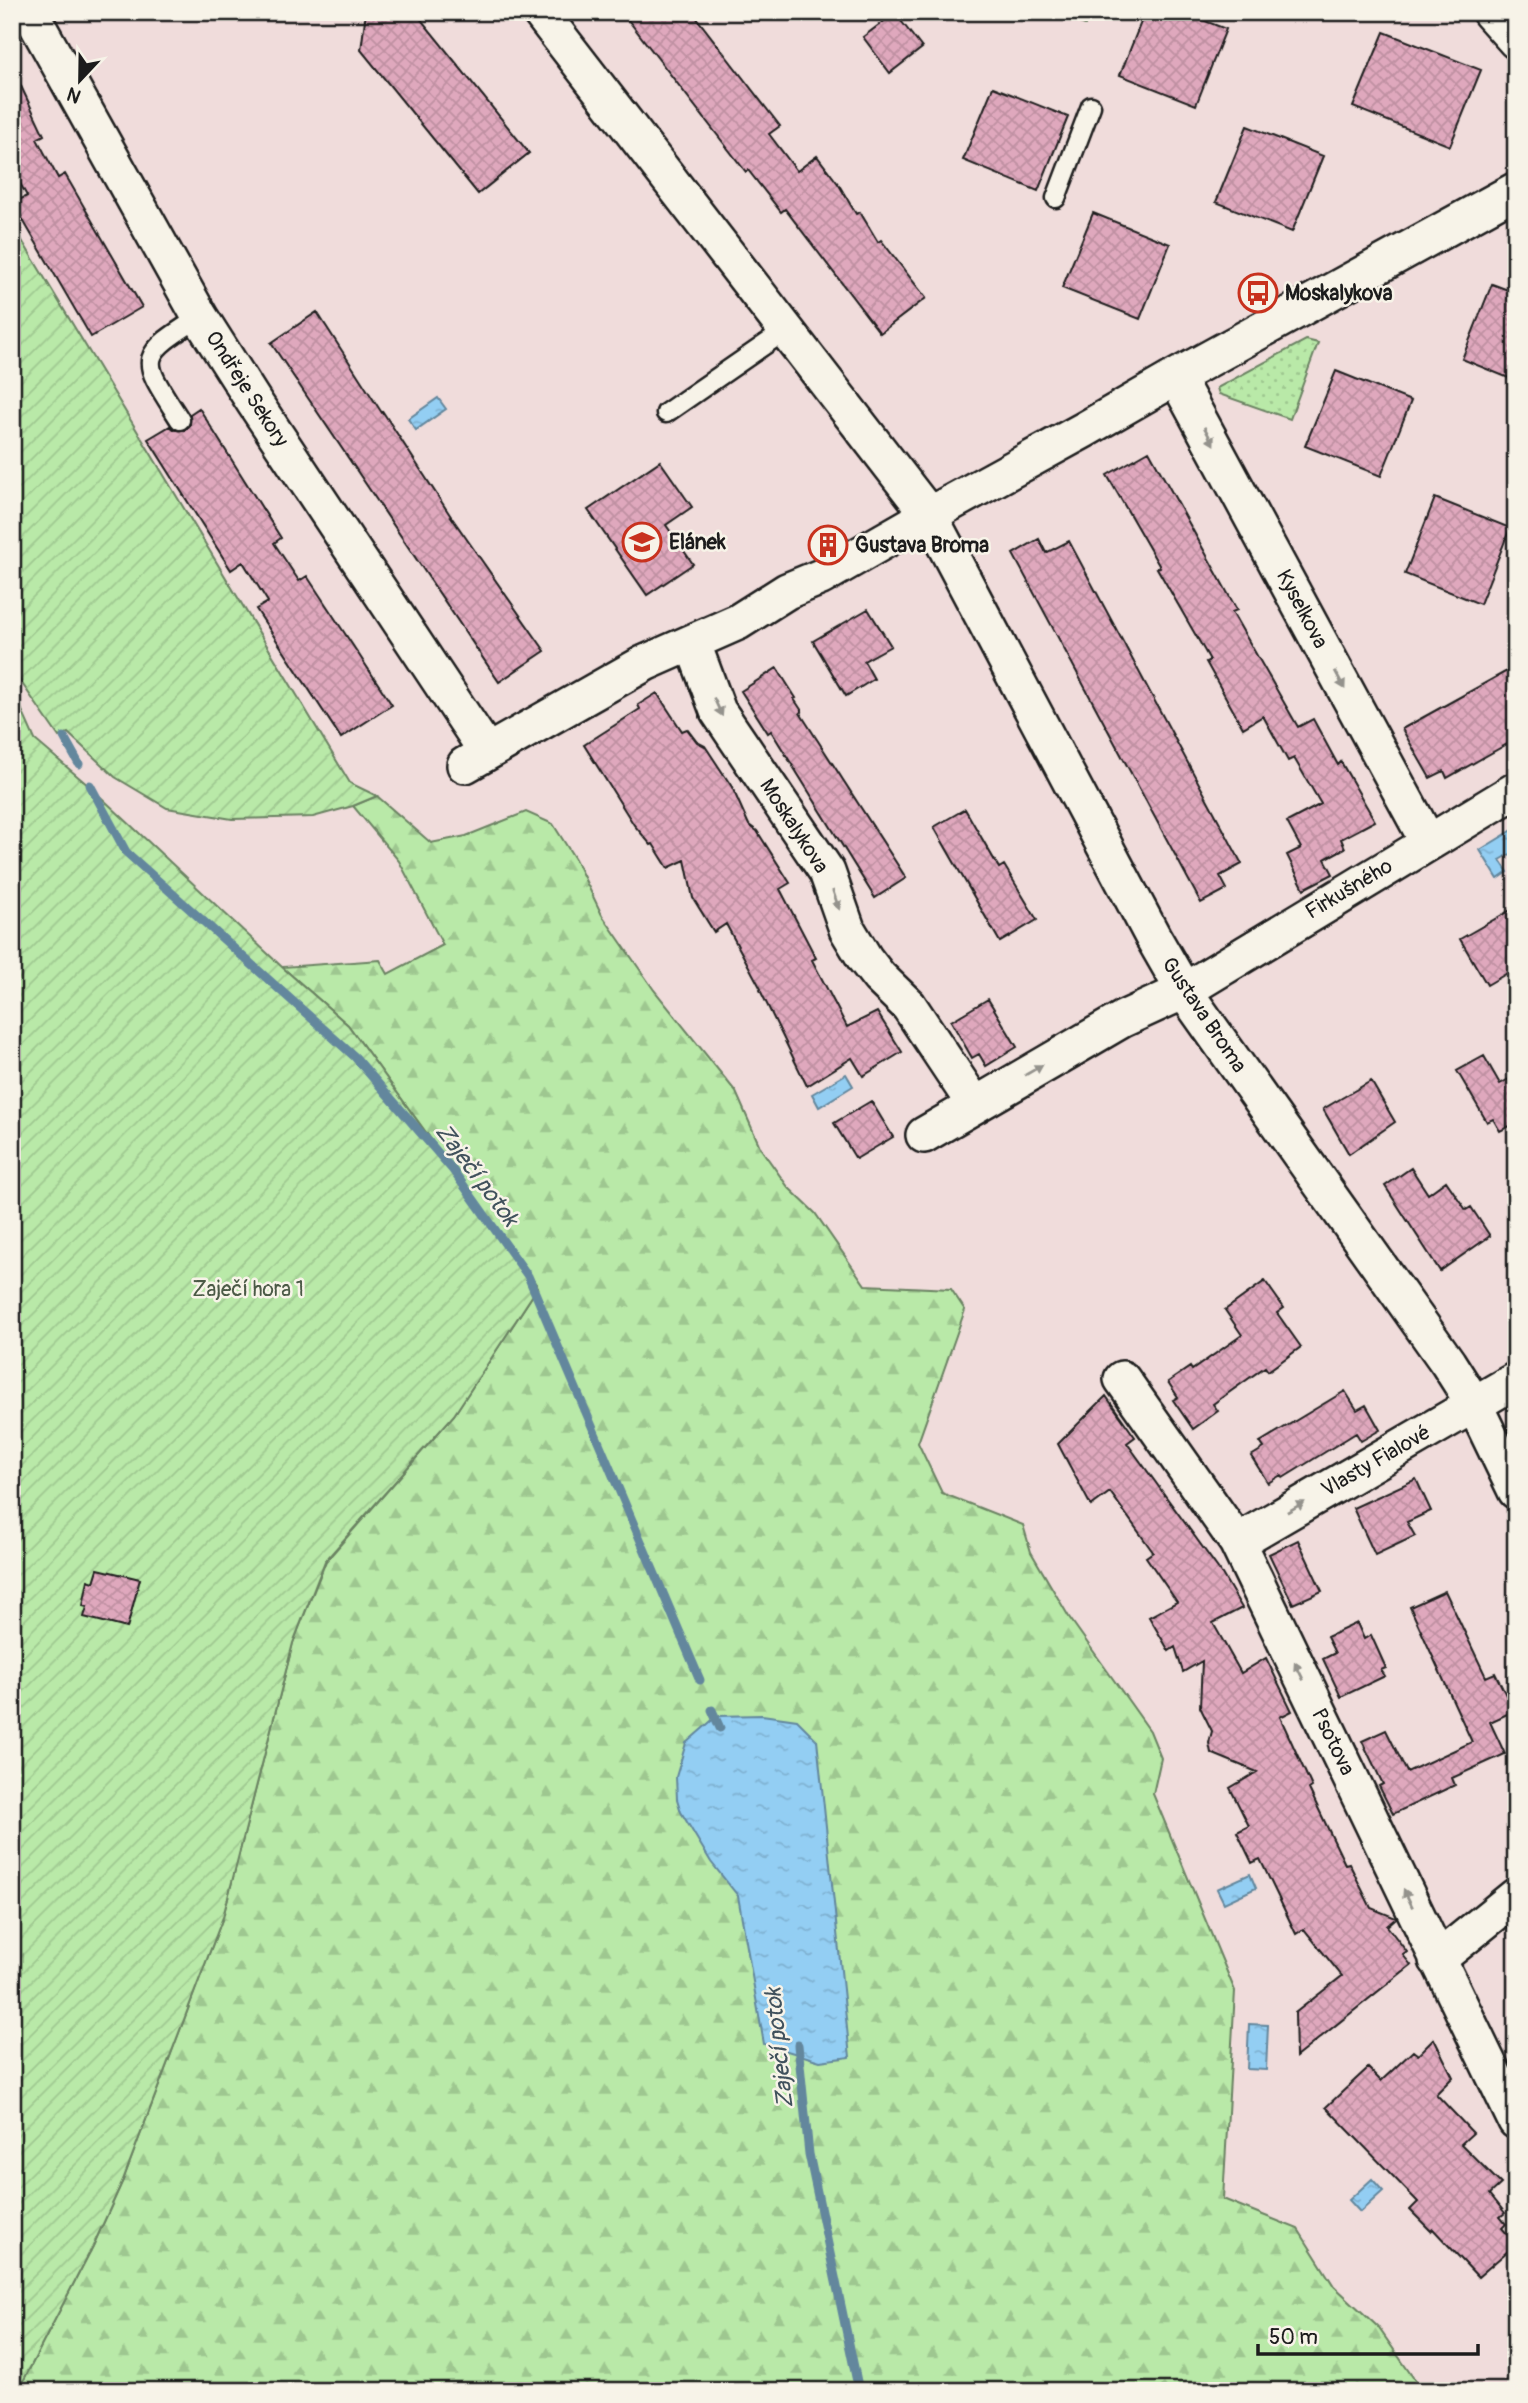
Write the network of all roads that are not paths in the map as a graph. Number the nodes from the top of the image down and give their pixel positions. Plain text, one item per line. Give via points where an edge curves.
1 (30, 12) edge
2 (540, 12) edge
3 (1490, 12) edge
4 (1516, 41) edge
5 (1091, 106) dead end
6 (1516, 190) edge
7 (1056, 198) dead end
8 (200, 317) junction
9 (786, 330) junction
10 (1176, 377) junction
11 (666, 413) dead end
12 (180, 420) dead end
13 (929, 515) junction
14 (693, 644) junction
15 (1516, 790) edge
16 (1428, 842) junction
17 (1184, 990) junction
18 (975, 1105) junction
19 (924, 1135) dead end
20 (1122, 1379) dead end
21 (1516, 1380) edge
22 (1474, 1404) junction
23 (1516, 1491) edge
24 (1237, 1542) junction
25 (1516, 1896) edge
26 (1437, 1960) junction
27 (1516, 2121) edge

1 - 8 street, Ondřeje Sekory
2 - 9 street, Gustava Broma
3 - 4 street
5 - 7 lane
6 - 10 street
8 - 12 lane via 166,338 150,358 155,380
8 - 14 street, Ondřeje Sekory via 476,759 645,663
9 - 11 lane
9 - 13 street, Gustava Broma
10 - 13 street
10 -> 16 street, Kyselkova
13 - 14 street
13 - 17 street, Gustava Broma
14 -> 18 street, Moskalykova via 718,710 827,872 847,929 864,958 909,1006
15 - 16 street, Firkušného
16 - 17 street, Firkušného
18 -> 17 street via 1123,1019
17 - 22 street, Gustava Broma
18 - 19 street
20 - 24 street, Psotova
21 - 22 street, Vlasty Fialové
22 - 23 street, Gustava Broma
24 -> 22 street, Vlasty Fialové
26 -> 24 street, Psotova
25 - 26 street
26 - 27 street, Psotova

